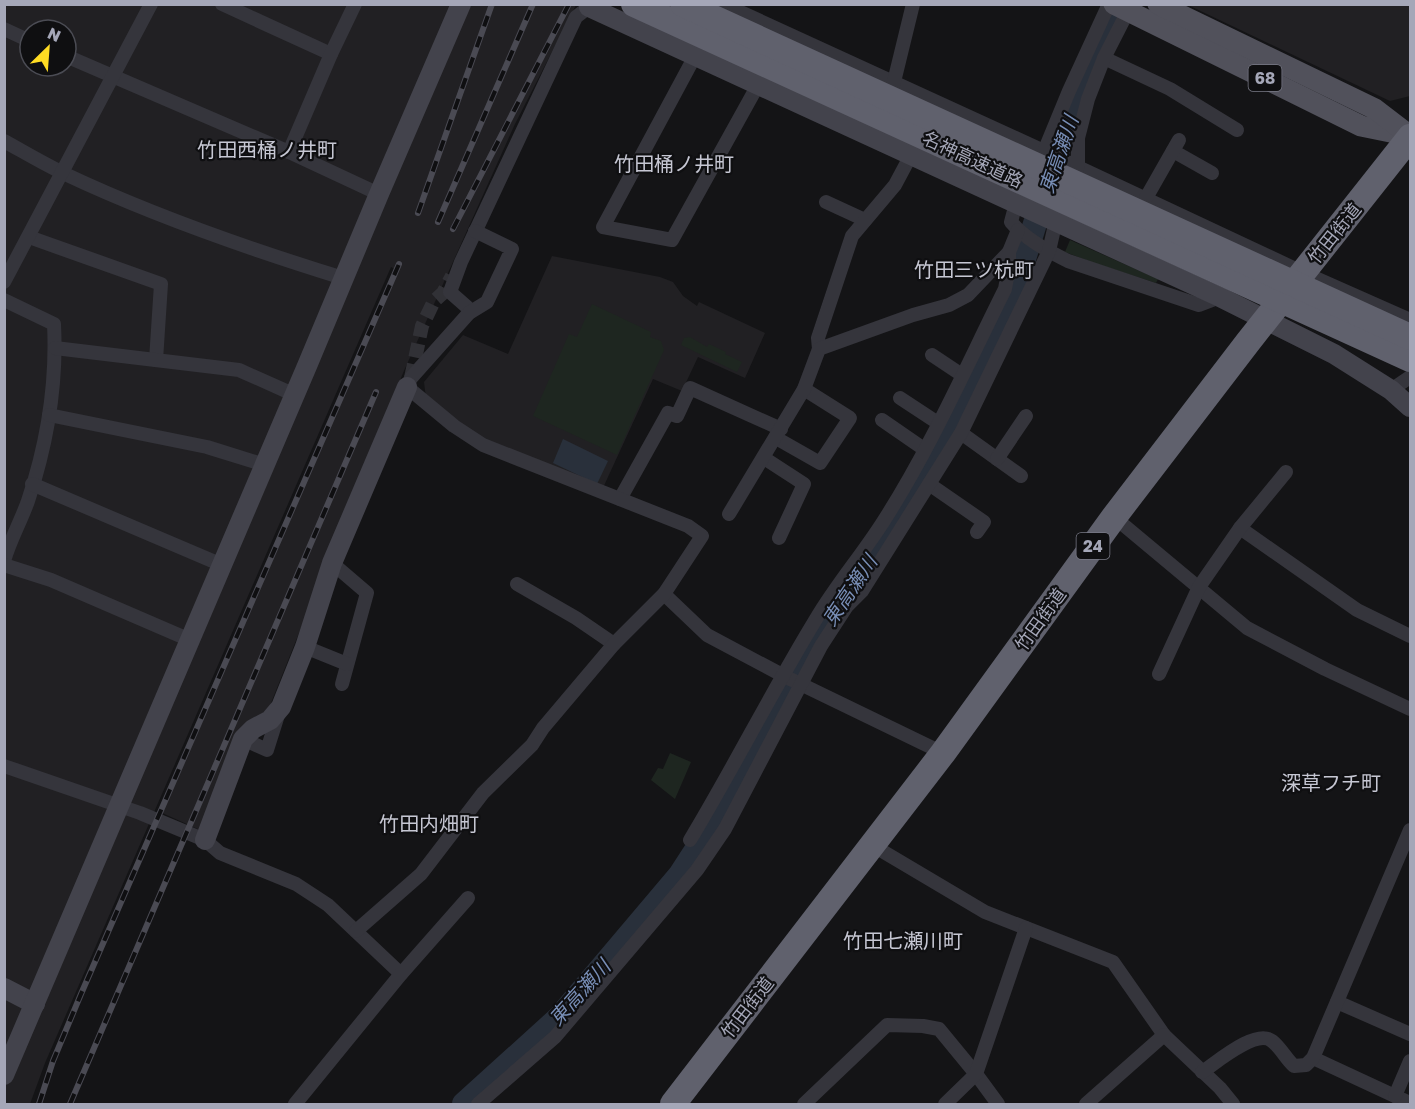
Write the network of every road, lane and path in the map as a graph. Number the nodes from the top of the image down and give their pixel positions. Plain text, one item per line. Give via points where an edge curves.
1 (152, 4) edge
2 (222, 4) edge
3 (355, 4) edge
4 (461, 4) edge
5 (682, 4) edge
6 (723, 4) edge
7 (914, 4) edge
8 (1158, 4) edge
9 (590, 7) joint
10 (1118, 7) edge
11 (633, 11) edge
12 (4, 29) edge
13 (18, 35) edge
14 (331, 54) junction
15 (695, 56) junction
16 (1104, 58) junction
17 (78, 61) edge
18 (113, 77) junction
19 (894, 83) junction
20 (758, 85) junction
21 (1237, 130) dead end
22 (1410, 137) edge
23 (4, 141) edge
24 (880, 141) junction
25 (289, 152) junction
26 (1047, 152) junction
27 (911, 155) junction
28 (1073, 164) junction
29 (63, 173) junction
30 (1192, 179) dead end
31 (378, 194) junction
32 (1146, 198) junction
33 (826, 202) dead end
34 (1019, 205) junction
35 (865, 220) junction
36 (1055, 222) junction
37 (475, 231) junction
38 (1020, 231) junction
39 (29, 237) junction
40 (1044, 247) junction
41 (1009, 252) junction
42 (1302, 272) junction
43 (343, 278) junction
44 (4, 282) edge
45 (1220, 297) junction
46 (4, 300) edge
47 (469, 313) junction
48 (1264, 319) junction
49 (1410, 320) edge
50 (1410, 337) edge
51 (55, 348) junction
52 (819, 350) junction
53 (932, 355) dead end
54 (970, 359) junction
55 (1410, 359) edge
56 (156, 360) junction
57 (990, 369) junction
58 (962, 375) junction
59 (1410, 377) edge
60 (409, 382) junction
61 (804, 389) junction
62 (1391, 390) junction
63 (294, 395) junction
64 (900, 398) dead end
65 (1410, 407) edge
66 (49, 415) junction
67 (1026, 416) dead end
68 (882, 420) dead end
69 (938, 423) junction
70 (961, 432) junction
71 (779, 434) junction
72 (924, 449) junction
73 (764, 458) junction
74 (997, 459) junction
75 (265, 465) junction
76 (1286, 472) dead end
77 (1021, 476) dead end
78 (32, 484) junction
79 (929, 484) junction
80 (620, 499) junction
81 (729, 514) dead end
82 (1114, 517) junction
83 (1240, 528) junction
84 (977, 532) dead end
85 (779, 538) dead end
86 (4, 563) edge
87 (332, 563) junction
88 (222, 565) junction
89 (517, 584) dead end
90 (1199, 587) junction
91 (664, 594) junction
92 (1410, 636) edge
93 (190, 640) junction
94 (614, 644) junction
95 (305, 647) junction
96 (347, 664) junction
97 (1159, 674) dead end
98 (792, 680) junction
99 (342, 684) dead end
100 (1410, 709) edge
101 (943, 753) junction
102 (4, 766) edge
103 (120, 806) junction
104 (1410, 830) edge
105 (205, 840) junction
106 (690, 840) dead end
107 (872, 845) junction
108 (1407, 848) edge
109 (468, 898) dead end
110 (1026, 928) junction
111 (356, 931) junction
112 (401, 974) junction
113 (4, 988) edge
114 (1337, 1002) junction
115 (35, 1004) junction
116 (1410, 1034) edge
117 (1164, 1035) junction
118 (1313, 1058) junction
119 (1410, 1061) edge
120 (1202, 1072) junction
121 (976, 1074) junction
122 (4, 1075) edge
123 (1395, 1096) junction
124 (1410, 1103) edge
125 (296, 1104) edge
126 (478, 1104) edge
127 (673, 1104) edge
128 (804, 1104) edge
129 (945, 1104) edge
130 (998, 1104) edge
131 (1086, 1104) edge
132 (1233, 1104) edge

1 - 18 street
2 - 14 street
3 - 14 street
4 - 31 street
5 - 50 highway, 名神高速道路, bridge
6 - 19 street
7 - 19 street
8 - 10 main road, 68 via 1376,110 1410,136 1360,126
9 - 11 street
9 - 37 street via 576,17
10 - 16 street
10 - 26 street
11 - 15 street
11 - 55 highway, 名神高速道路, bridge
12 - 13 street
14 - 25 street
15 - 20 street
15 - 20 street via 603,227 672,240
16 - 21 street via 1170,89
16 - 28 street via 1088,99
17 - 18 street
18 - 25 street
18 - 29 street
19 - 24 street
19 - 26 street
20 - 24 street
22 - 42 highway, 竹田街道 / 24
23 - 29 street
24 - 27 street
25 - 31 street
26 - 28 street
26 - 34 street
27 - 34 street
27 - 35 street via 895,185
28 - 32 street
28 - 36 street
29 - 39 street
29 - 43 street via 161,216
30 - 32 street via 1205,170 1176,146
31 - 43 street
32 - 42 street
33 - 35 street
34 - 36 street
34 - 38 street via 1011,222
35 - 52 street via 852,236 818,338
36 - 40 street
36 - 45 street
37 - 47 street via 450,292
37 - 47 street via 512,249 487,302
38 - 40 street
38 - 41 street
39 - 44 street
39 - 56 street via 161,284
40 - 45 street via 1068,261 1199,305
40 - 57 street
41 - 52 street via 968,295 949,305
41 - 54 street via 1005,289
42 - 48 highway, 竹田街道 / 24
42 - 49 street
43 - 63 street
45 - 48 street
46 - 51 street via 54,324
47 - 60 street
48 - 62 street via 1334,354
48 - 82 highway, 竹田街道 / 24
51 - 56 street
51 - 66 street
52 - 61 street
53 - 58 street
54 - 57 street
54 - 58 street
56 - 63 street via 239,370
57 - 70 street
58 - 69 street
59 - 62 street
60 - 80 street via 454,426 483,445
60 - 87 street
61 - 71 street
61 - 71 street via 850,418 820,463
62 - 65 street
63 - 75 street
64 - 69 street
66 - 75 street via 207,447
66 - 78 street
67 - 74 street
68 - 72 street
69 - 72 street
70 - 74 street
70 - 79 street
71 - 73 street
71 - 80 street via 690,388 677,416 668,412
72 - 98 street via 884,521 817,616
73 - 81 street
73 - 85 street via 804,484
74 - 77 street
75 - 88 street
76 - 83 street
78 - 86 street
78 - 88 street
79 - 84 street via 984,522
79 - 98 street via 862,591
80 - 91 street via 688,526 702,536
82 - 90 street
82 - 101 highway, 竹田街道 / 24
83 - 90 street
83 - 92 street via 1357,610
86 - 93 street
87 - 95 street
87 - 96 street via 367,593
88 - 93 street
89 - 94 street
90 - 97 street
90 - 100 street via 1247,628
91 - 94 street
91 - 98 street via 707,635
93 - 103 street
94 - 111 street via 532,745 483,793 421,874
95 - 96 street
95 - 105 street via 281,707 243,739
96 - 99 street
98 - 101 street
98 - 106 street
98 - 126 street via 731,819 697,870 555,1037
101 - 107 highway, 竹田街道 / 24
102 - 103 street
103 - 105 street
103 - 115 street
104 - 108 street
105 - 111 street via 220,853 296,884 328,905
107 - 110 street via 985,912
107 - 127 highway, 竹田街道 / 24
108 - 114 street
109 - 112 street
110 - 117 street via 1113,962
110 - 121 street
111 - 112 street
112 - 125 street
113 - 115 street
114 - 116 street
114 - 118 street
115 - 122 street
117 - 120 street
117 - 131 street
118 - 120 street via 1306,1065 1294,1066 1271,1040 1262,1038 1248,1041
118 - 123 street
119 - 123 street
120 - 132 street
121 - 128 street via 939,1029 887,1025
121 - 129 street
121 - 130 street
123 - 124 street

